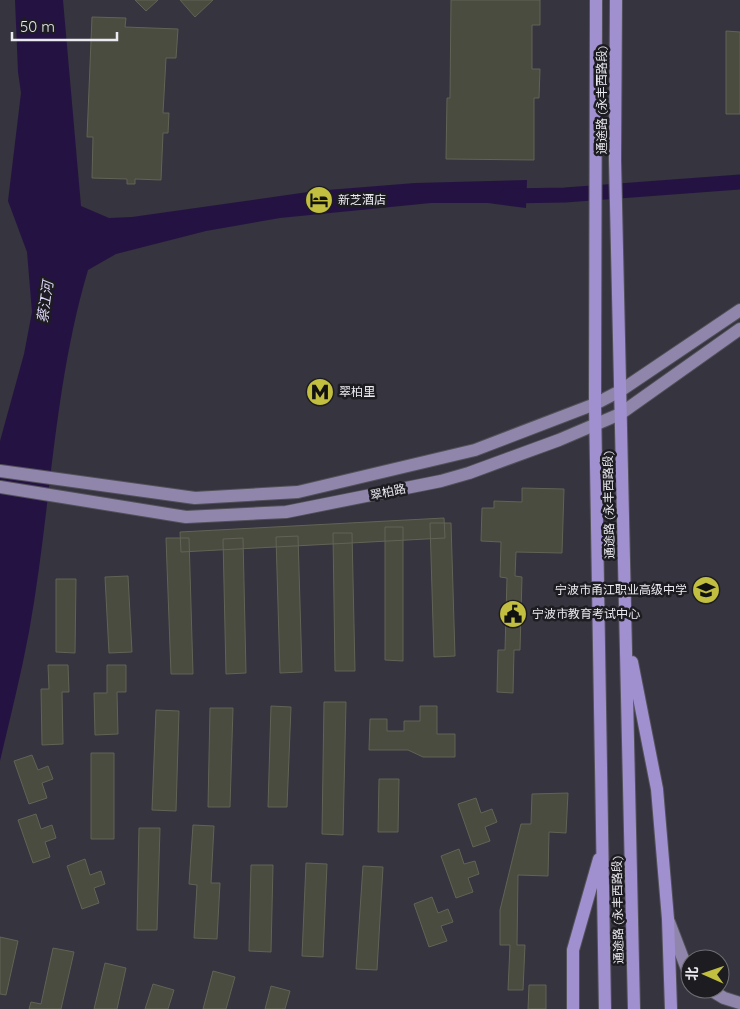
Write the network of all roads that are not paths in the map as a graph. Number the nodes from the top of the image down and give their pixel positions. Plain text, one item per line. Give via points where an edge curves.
1 (596, 0) edge
2 (616, 0) edge
3 (740, 310) edge
4 (740, 329) edge
5 (620, 391) junction
6 (596, 404) junction
7 (620, 414) junction
8 (596, 424) junction
9 (0, 470) edge
10 (0, 487) edge
11 (625, 627) junction
12 (603, 848) junction
13 (668, 919) junction
14 (680, 951) edge
15 (727, 999) edge
16 (740, 1003) edge
17 (573, 1009) edge
18 (605, 1009) edge
19 (634, 1009) edge
20 (671, 1009) edge

1 - 6 main road, 通途路 (永丰西路段)
2 - 5 main road, 通途路 (永丰西路段) via 615,160
3 - 5 main road, 翠柏路
4 - 7 main road, 翠柏路
5 - 6 main road, 翠柏路
5 - 7 main road, 通途路 (永丰西路段)
6 - 8 main road, 通途路 (永丰西路段)
6 - 9 main road, 翠柏路 via 475,450 298,492 195,498
7 - 8 main road, 翠柏路
7 - 11 main road, 通途路 (永丰西路段)
8 - 10 main road, 翠柏路 via 470,473 286,512 186,517
8 - 12 main road, 通途路 (永丰西路段)
11 - 13 main road via 657,789
11 - 19 main road, 通途路 (永丰西路段)
12 - 17 main road via 573,950
12 - 18 main road, 通途路 (永丰西路段)
13 - 14 main road
13 - 20 main road
15 - 16 main road

